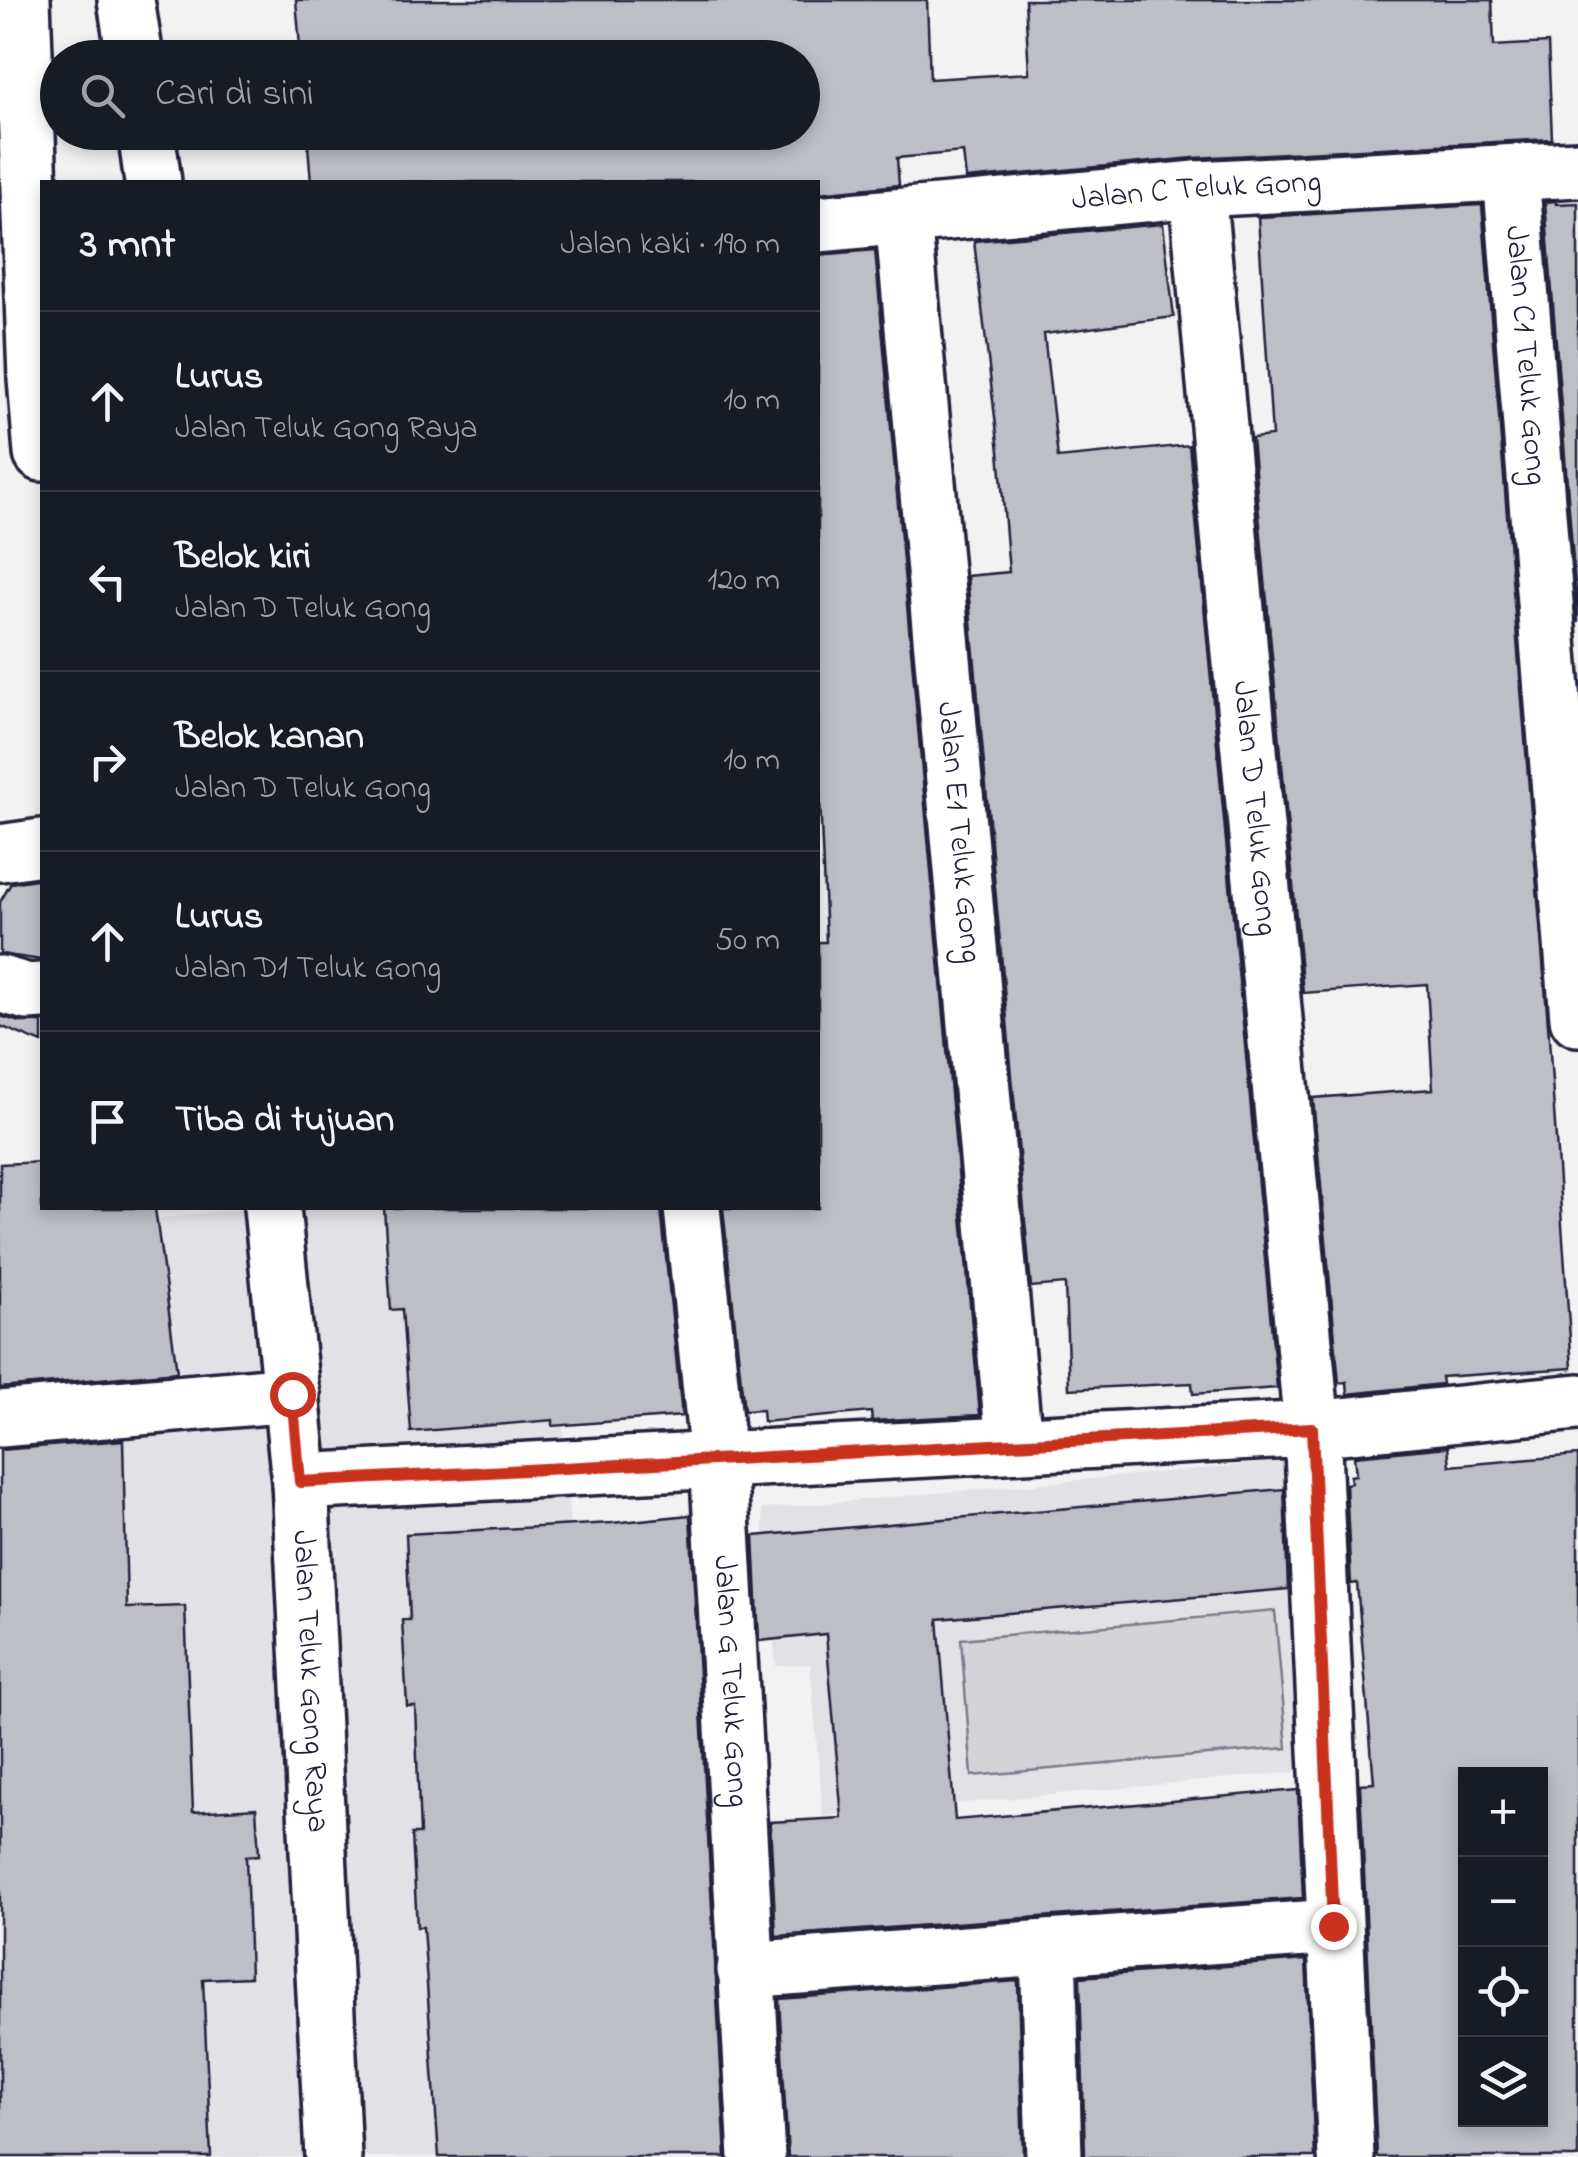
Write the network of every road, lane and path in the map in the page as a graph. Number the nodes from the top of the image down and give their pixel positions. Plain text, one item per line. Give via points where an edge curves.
1 (22, 0) edge
2 (126, 0) edge
3 (132, 40) edge
4 (149, 150) edge
5 (1578, 169) edge
6 (1511, 174) junction
7 (153, 180) edge
8 (1197, 189) junction
9 (903, 218) junction
10 (820, 224) edge
11 (18, 378) edge
12 (40, 448) edge
13 (40, 846) edge
14 (0, 853) edge
15 (0, 984) edge
16 (40, 992) edge
17 (1578, 1018) edge
18 (272, 1210) edge
19 (692, 1210) edge
20 (292, 1394) junction
21 (1578, 1402) edge
22 (0, 1419) edge
23 (1312, 1428) junction
24 (1014, 1444) junction
25 (718, 1460) junction
26 (300, 1482) junction
27 (1333, 1926) junction
28 (1048, 1948) junction
29 (745, 1970) junction
30 (333, 2157) edge
31 (757, 2157) edge
32 (1054, 2157) edge
33 (1346, 2157) edge

1 - 11 street
2 - 3 street
4 - 7 street
5 - 6 street, Jalan C Teluk Gong
6 - 8 street, Jalan C Teluk Gong
6 - 17 street, Jalan C1 Teluk Gong
8 - 9 street, Jalan C Teluk Gong
8 - 23 street, Jalan D Teluk Gong
9 - 10 street, Jalan C Teluk Gong
9 - 24 street, Jalan E1 Teluk Gong
11 - 12 street
13 - 14 street
15 - 16 street
18 - 20 street, Jalan Teluk Gong Raya
19 - 25 street, Jalan G Teluk Gong
20 - 22 street
20 - 26 street, Jalan Teluk Gong Raya
21 - 23 street
23 - 24 street
23 - 27 street, Jalan D Teluk Gong
24 - 25 street
25 - 26 street
25 - 29 street, Jalan G Teluk Gong
26 - 30 street, Jalan Teluk Gong Raya
27 - 28 street
27 - 33 street, Jalan D Teluk Gong
28 - 29 street
28 - 32 street
29 - 31 street, Jalan G Teluk Gong

